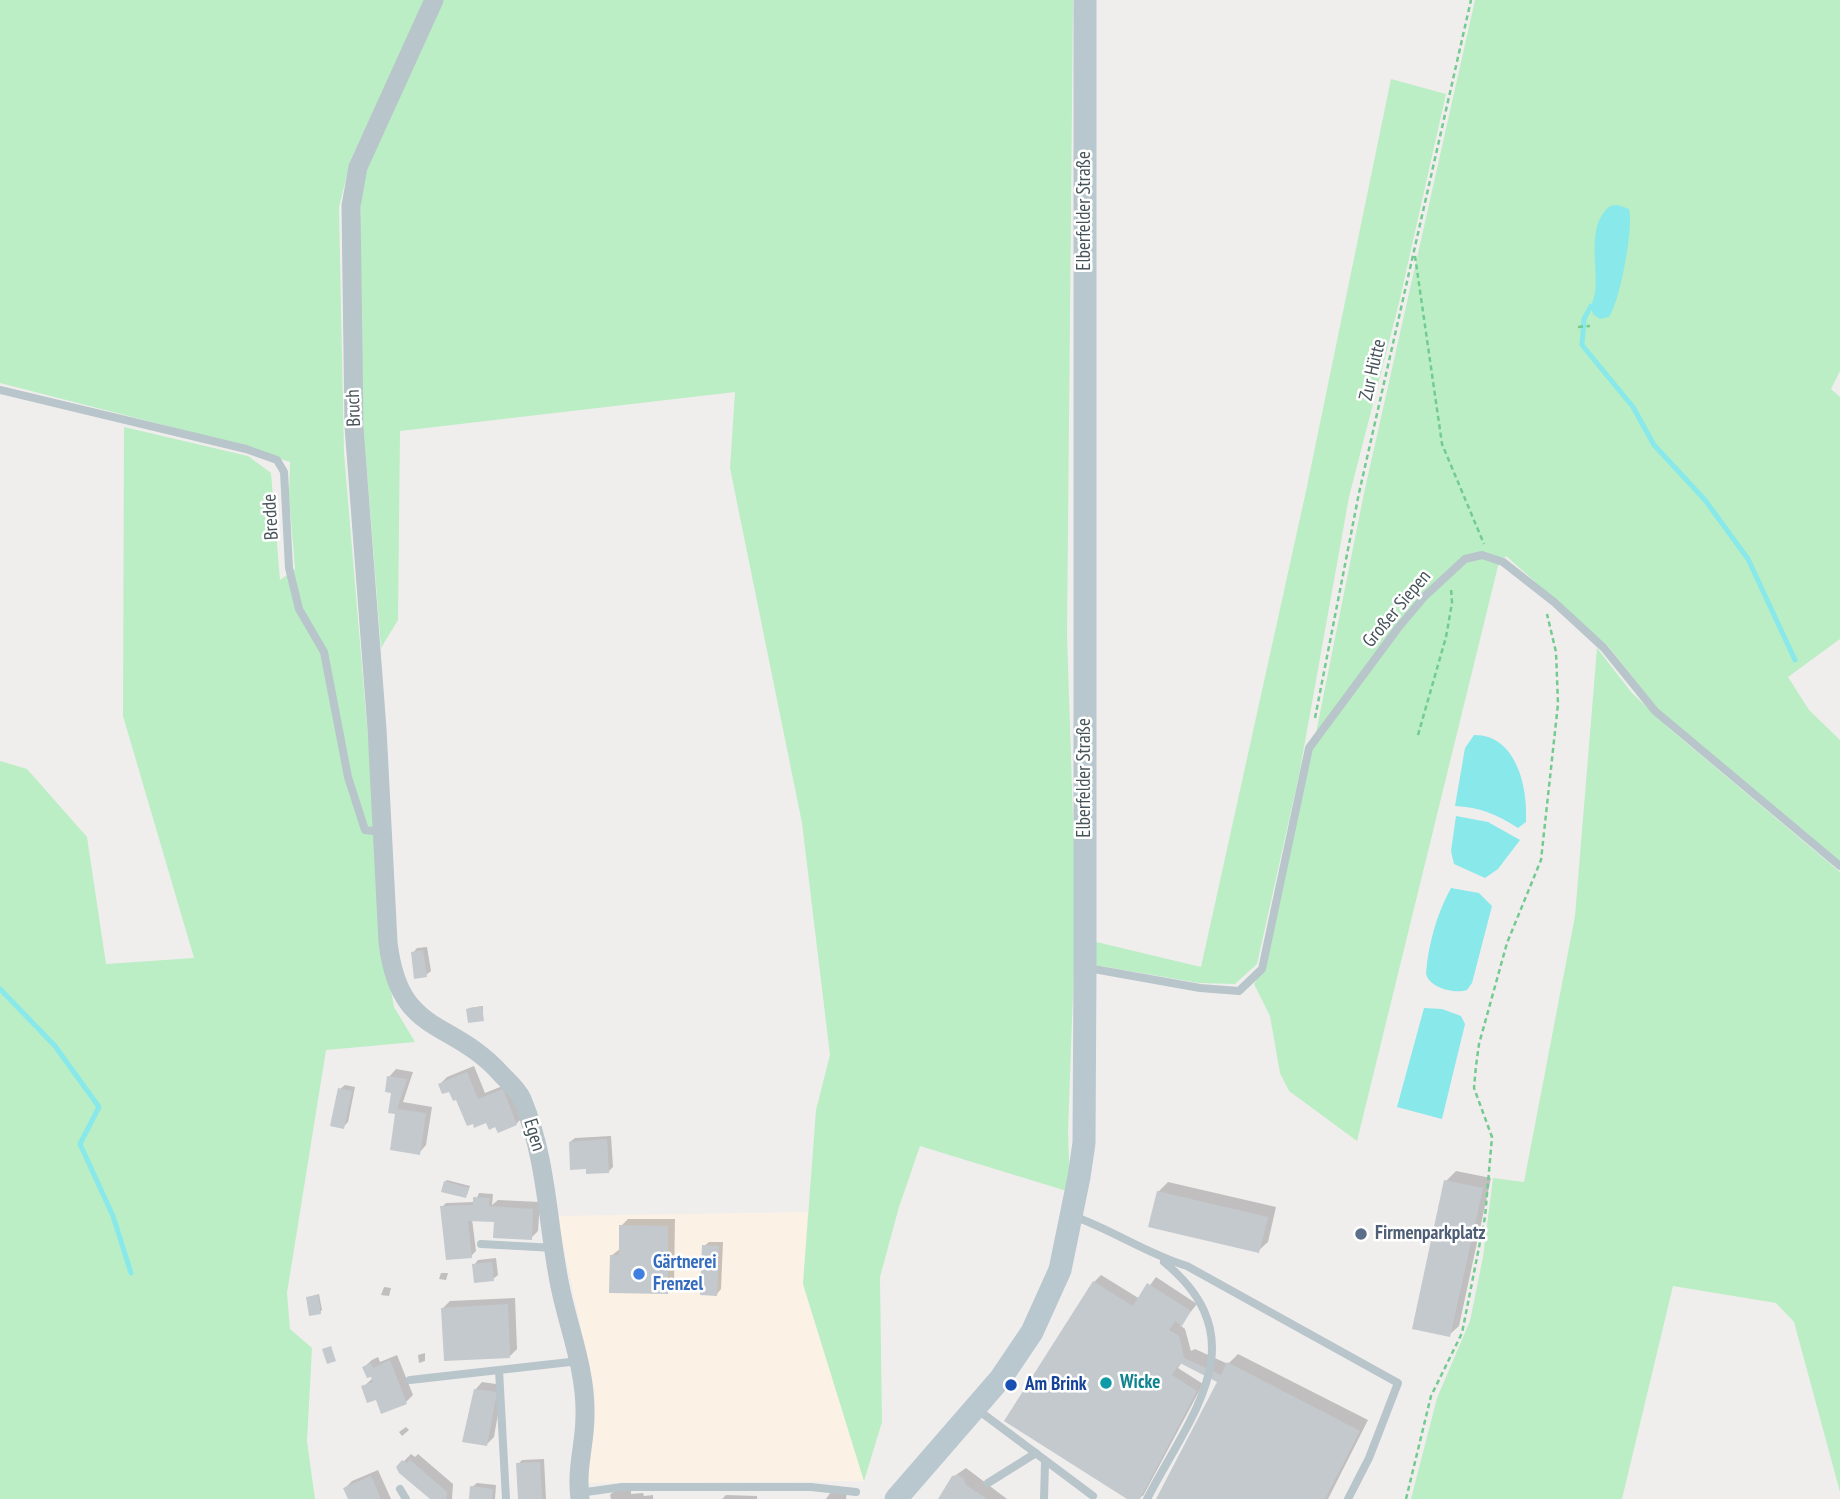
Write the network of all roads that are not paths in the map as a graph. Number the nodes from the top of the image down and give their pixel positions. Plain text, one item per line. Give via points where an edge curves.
1 (434, 0) edge
2 (1085, 0) edge
3 (0, 390) edge
4 (382, 833) junction
5 (1840, 866) edge
6 (1085, 968) junction
7 (1073, 1216) junction
8 (481, 1244) dead end
9 (555, 1248) junction
10 (1159, 1258) junction
11 (579, 1361) junction
12 (499, 1370) junction
13 (410, 1380) dead end
14 (976, 1408) junction
15 (1036, 1453) junction
16 (1045, 1463) junction
17 (988, 1483) dead end
18 (704, 1487) junction
19 (400, 1489) dead end
20 (856, 1492) dead end
21 (580, 1496) edge
22 (1093, 1496) dead end
23 (406, 1499) edge
24 (506, 1499) edge
25 (703, 1499) edge
26 (896, 1499) edge
27 (1044, 1499) edge
28 (1147, 1499) edge
29 (1348, 1499) edge

1 - 4 street, Bruch via 358,167 351,206 354,426
2 - 6 main road, Elberfelder Straße
3 - 4 lane, Bredde via 277,460 284,472 289,568 299,609 324,652 348,777 365,830
4 - 9 street, Egen via 391,971 404,1000 425,1021 486,1057 521,1095 538,1142
5 - 6 lane, Großer Siepen via 1655,711 1604,648 1542,592 1503,562 1489,556 1465,559 1398,628 1308,748 1262,969 1239,991
6 - 7 main road, Elberfelder Straße via 1084,1143
7 - 10 lane via 1102,1226
7 - 14 main road, Elberfelder Straße via 1060,1270 1043,1313 1015,1360
8 - 9 lane
9 - 11 street, Egen
10 - 28 lane via 1182,1276 1208,1315 1213,1361 1206,1388
10 - 29 lane via 1187,1266 1398,1383
11 - 12 lane
11 - 21 street, Egen via 585,1415 578,1461
12 - 13 lane
12 - 24 lane
14 - 15 lane
14 - 26 main road, Elberfelder Straße
15 - 16 lane
15 - 17 lane
16 - 22 lane
16 - 27 lane
18 - 20 lane, Egen via 811,1487
18 - 21 lane, Egen via 622,1487
18 - 25 lane
19 - 23 lane

